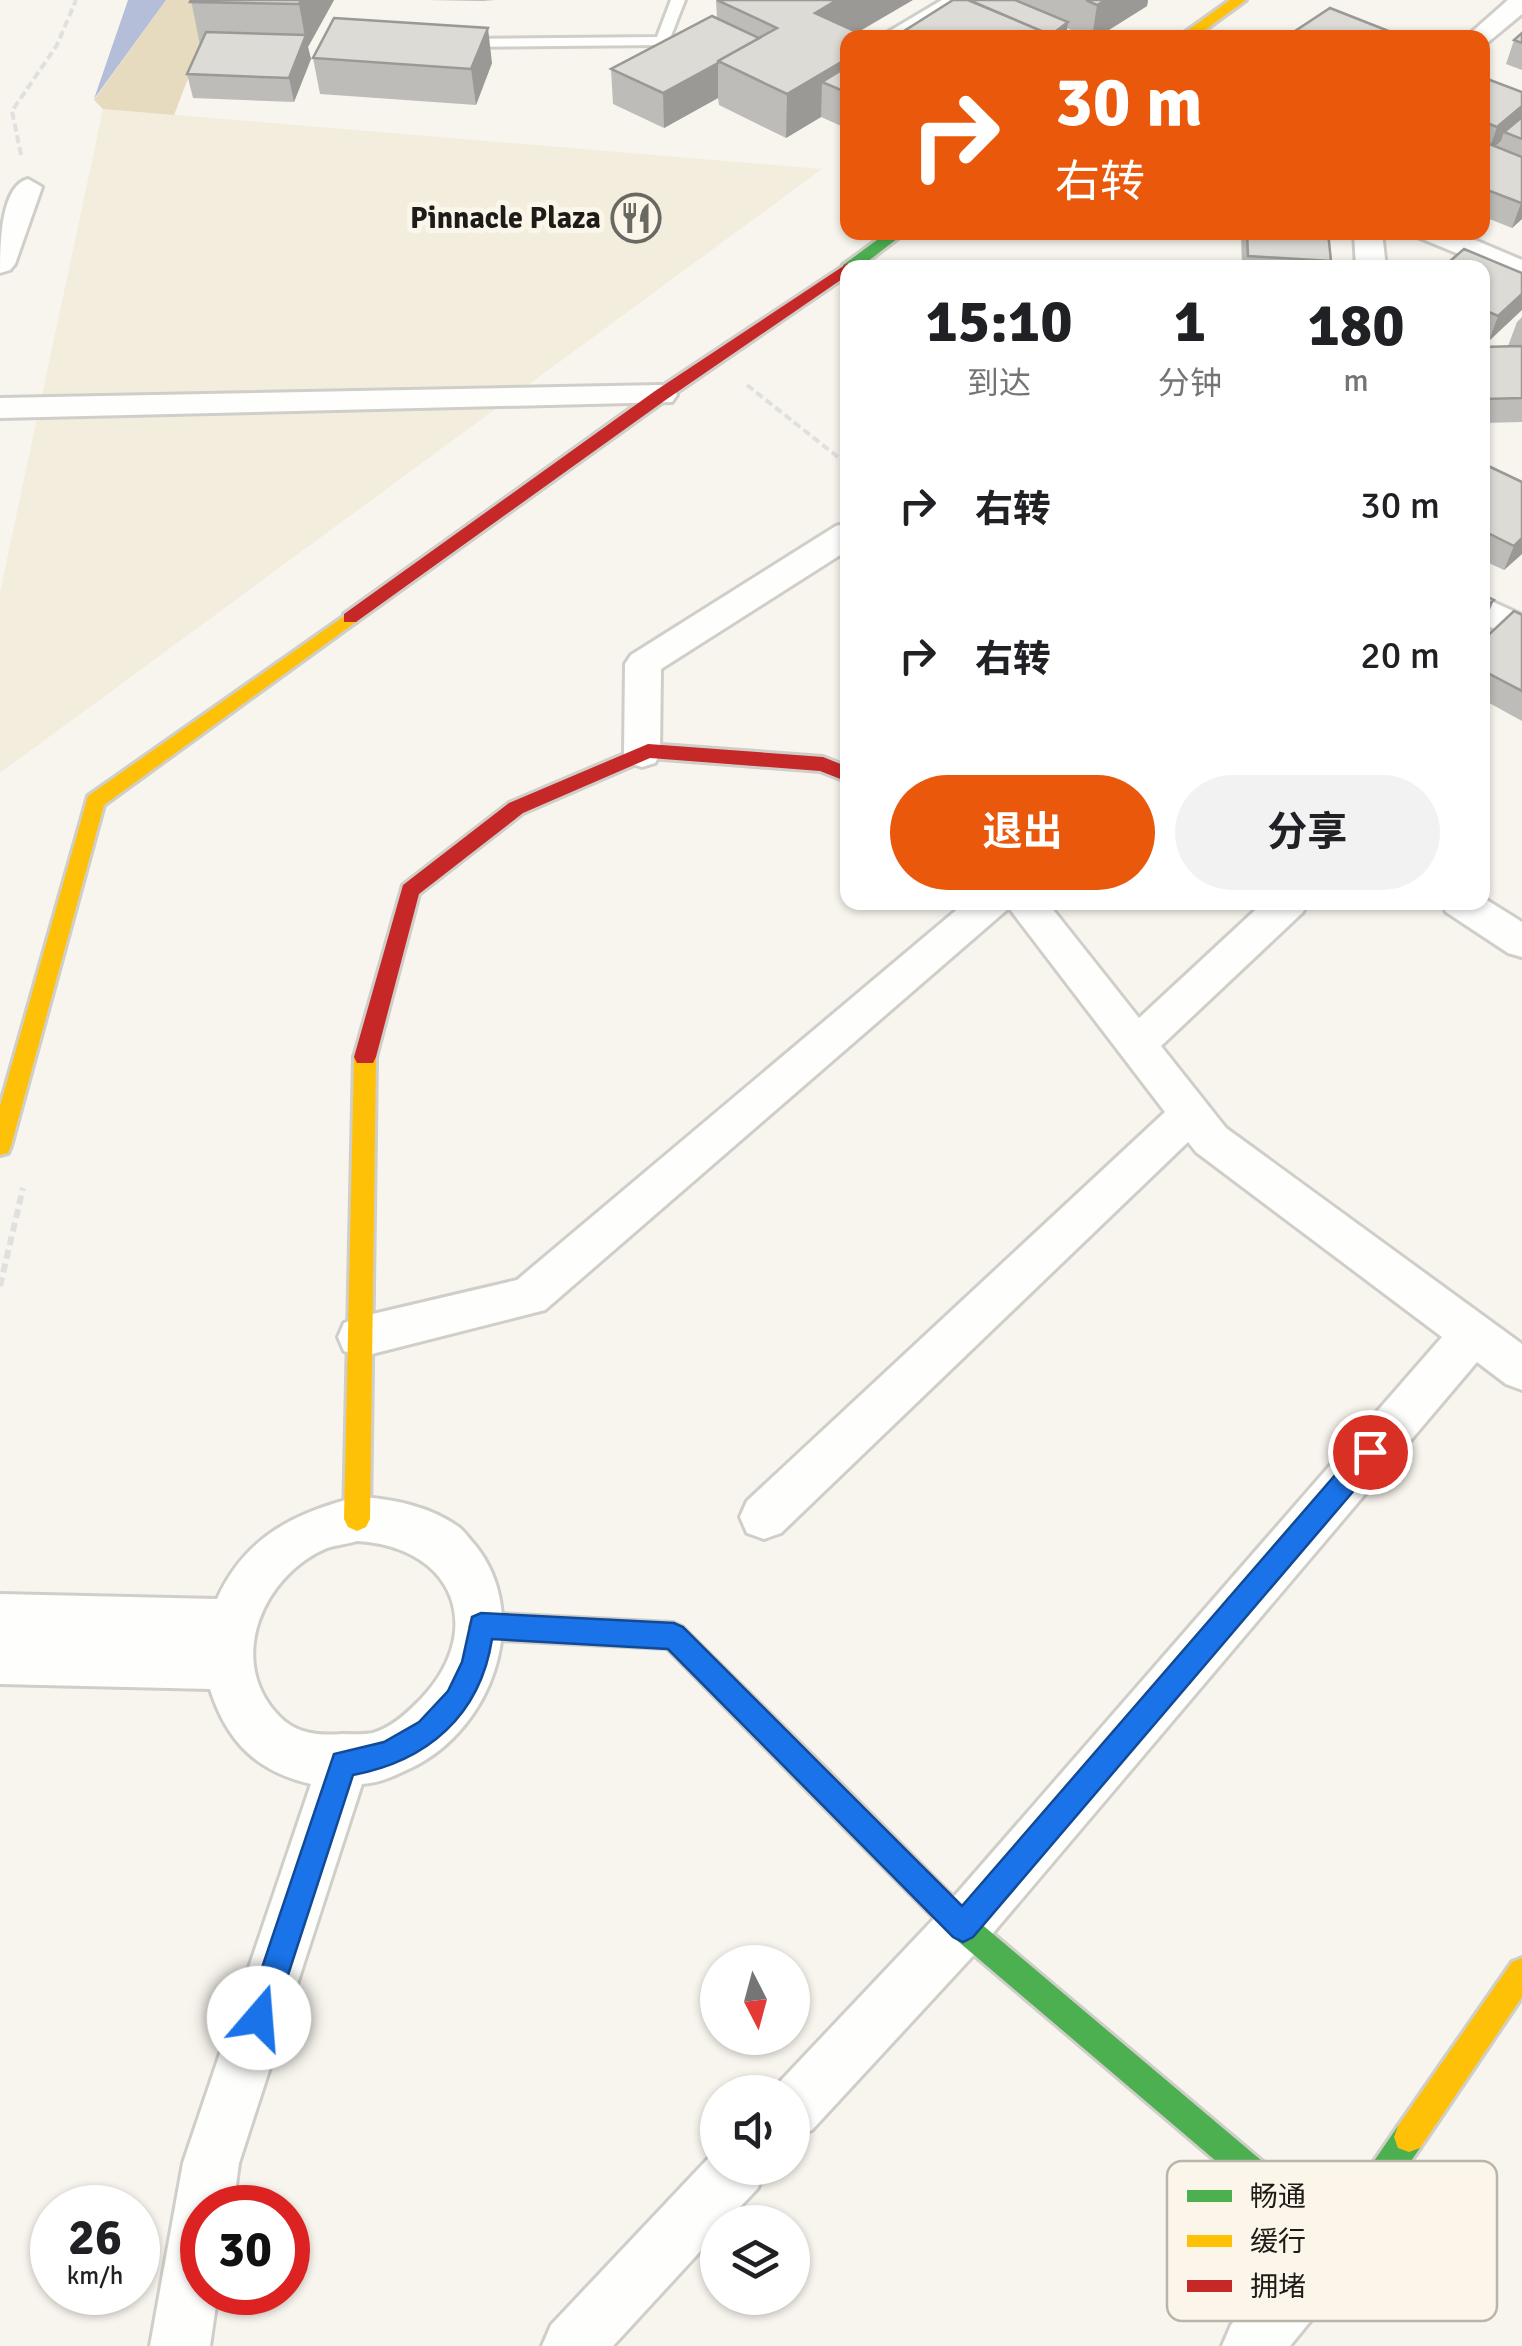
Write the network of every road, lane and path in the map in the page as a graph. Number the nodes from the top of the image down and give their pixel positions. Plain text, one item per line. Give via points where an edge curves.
1 (76, 0) edge
2 (678, 0) edge
3 (952, 0) edge
4 (1239, 0) edge
5 (1522, 1) edge
6 (899, 30) edge
7 (1196, 30) edge
8 (1488, 30) edge
9 (443, 44) edge
10 (28, 187) joint
11 (888, 240) edge
12 (1449, 240) edge
13 (859, 260) edge
14 (0, 264) edge
15 (1522, 271) edge
16 (840, 273) edge
17 (712, 360) junction
18 (661, 395) junction
19 (0, 408) edge
20 (840, 459) edge
21 (840, 539) edge
22 (1490, 612) edge
23 (1522, 630) edge
24 (642, 754) junction
25 (840, 772) edge
26 (984, 910) edge
27 (1030, 910) edge
28 (1279, 910) edge
29 (1472, 910) edge
30 (1522, 942) edge
31 (1136, 1045) junction
32 (1190, 1114) junction
33 (0, 1146) edge
34 (26, 1172) dead end
35 (0, 1286) edge
36 (1472, 1334) junction
37 (360, 1337) junction
38 (1522, 1370) edge
39 (764, 1517) dead end
40 (357, 1519) junction
41 (0, 1618) edge
42 (481, 1626) junction
43 (228, 1644) junction
44 (0, 1660) edge
45 (344, 1764) junction
46 (963, 1927) junction
47 (1522, 1972) edge
48 (810, 2091) edge
49 (1239, 2161) edge
50 (1392, 2161) edge
51 (207, 2185) edge
52 (722, 2185) edge
53 (185, 2315) edge
54 (1272, 2321) edge
55 (180, 2346) edge
56 (572, 2346) edge
57 (1252, 2346) edge

1 - 10 path via 58,45 12,111
2 - 9 lane via 662,41
3 - 6 lane
4 - 7 street
5 - 8 street
10 - 14 street
11 - 13 street
12 - 15 street
16 - 17 street
17 - 18 street
17 - 20 path
18 - 19 street
18 - 33 street via 95,801
21 - 24 street via 642,664
22 - 23 street
24 - 25 street via 823,764
24 - 37 street via 516,808 410,890 366,1046
26 - 37 street via 529,1296
27 - 31 street
28 - 31 street
29 - 30 street
31 - 32 street
32 - 36 street via 1210,1140
32 - 39 street
34 - 35 path
36 - 38 street
36 - 46 street
37 - 40 street
40 - 42 street via 394,1522 429,1535 456,1558 475,1589
40 - 43 street via 316,1530 278,1552 248,1584
41 - 43 street
42 - 45 street via 475,1664 457,1701 428,1732 388,1755
42 - 46 street via 674,1636
43 - 44 street
43 - 45 street via 238,1705 263,1738 299,1758
45 - 51 street
46 - 48 street
46 - 49 street
47 - 50 street
52 - 56 street
53 - 55 street
54 - 57 street

